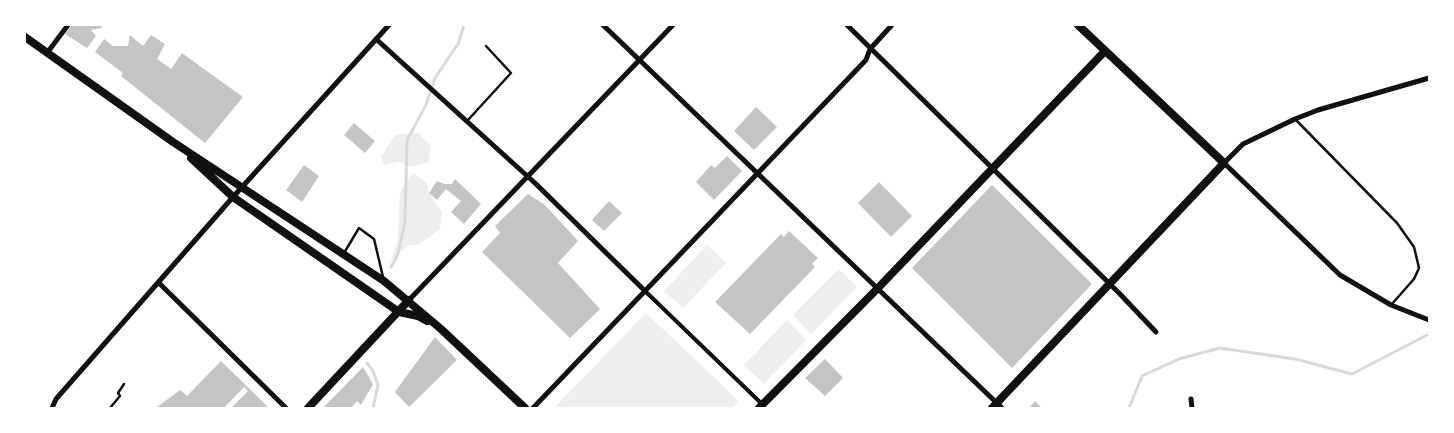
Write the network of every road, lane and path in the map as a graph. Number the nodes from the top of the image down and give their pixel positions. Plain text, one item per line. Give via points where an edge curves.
1 (68, 25) edge
2 (389, 25) edge
3 (603, 25) edge
4 (673, 25) edge
5 (847, 25) edge
6 (892, 25) edge
7 (1078, 25) edge
8 (25, 37) edge
9 (376, 39) junction
10 (486, 46) dead end
11 (870, 49) junction
12 (1105, 51) junction
13 (47, 53) junction
14 (640, 60) junction
15 (1429, 78) edge
16 (1295, 118) junction
17 (466, 121) junction
18 (173, 142) junction
19 (1224, 163) junction
20 (992, 169) junction
21 (757, 172) junction
22 (528, 177) junction
23 (243, 187) junction
24 (233, 197) junction
25 (344, 254) junction
26 (384, 281) junction
27 (159, 283) junction
28 (1110, 284) junction
29 (878, 288) junction
30 (645, 291) junction
31 (409, 300) junction
32 (1392, 305) junction
33 (399, 312) junction
34 (1429, 320) edge
35 (441, 329) junction
36 (1156, 332) dead end
37 (124, 384) dead end
38 (1190, 399) dead end
39 (997, 406) edge
40 (763, 407) edge
41 (52, 408) edge
42 (110, 408) edge
43 (286, 408) edge
44 (308, 408) edge
45 (525, 408) edge
46 (533, 408) edge
47 (1192, 408) edge

1 - 13 street
2 - 9 street
3 - 14 street
4 - 14 street
5 - 11 street
6 - 11 street
7 - 12 main road
8 - 13 main road
9 - 17 street
9 - 23 street
10 - 17 lane via 512,72
11 - 20 street
11 - 21 street via 866,60
12 - 19 main road
12 - 20 main road
13 - 18 main road
14 - 21 street
14 - 22 street
15 - 16 street
16 - 19 street via 1243,144
16 - 32 lane via 1397,223 1414,247 1419,268
17 - 22 street
18 - 23 main road
18 - 24 main road
19 - 28 main road
19 - 32 street via 1340,275
20 - 28 street
20 - 29 main road
21 - 29 street
21 - 30 street
22 - 30 street
22 - 31 street
23 - 24 street
23 - 25 main road
24 - 27 street
24 - 33 main road
25 - 26 main road
25 - 26 lane via 359,228 374,239
26 - 31 main road
27 - 41 street via 56,399
27 - 43 street
28 - 36 street
28 - 39 main road
29 - 39 street
29 - 40 main road
30 - 40 street
30 - 46 street
31 - 33 main road
31 - 35 main road
32 - 34 street
33 - 35 main road via 418,316
33 - 44 main road
35 - 45 main road
37 - 42 lane via 118,393 120,396
38 - 47 street

